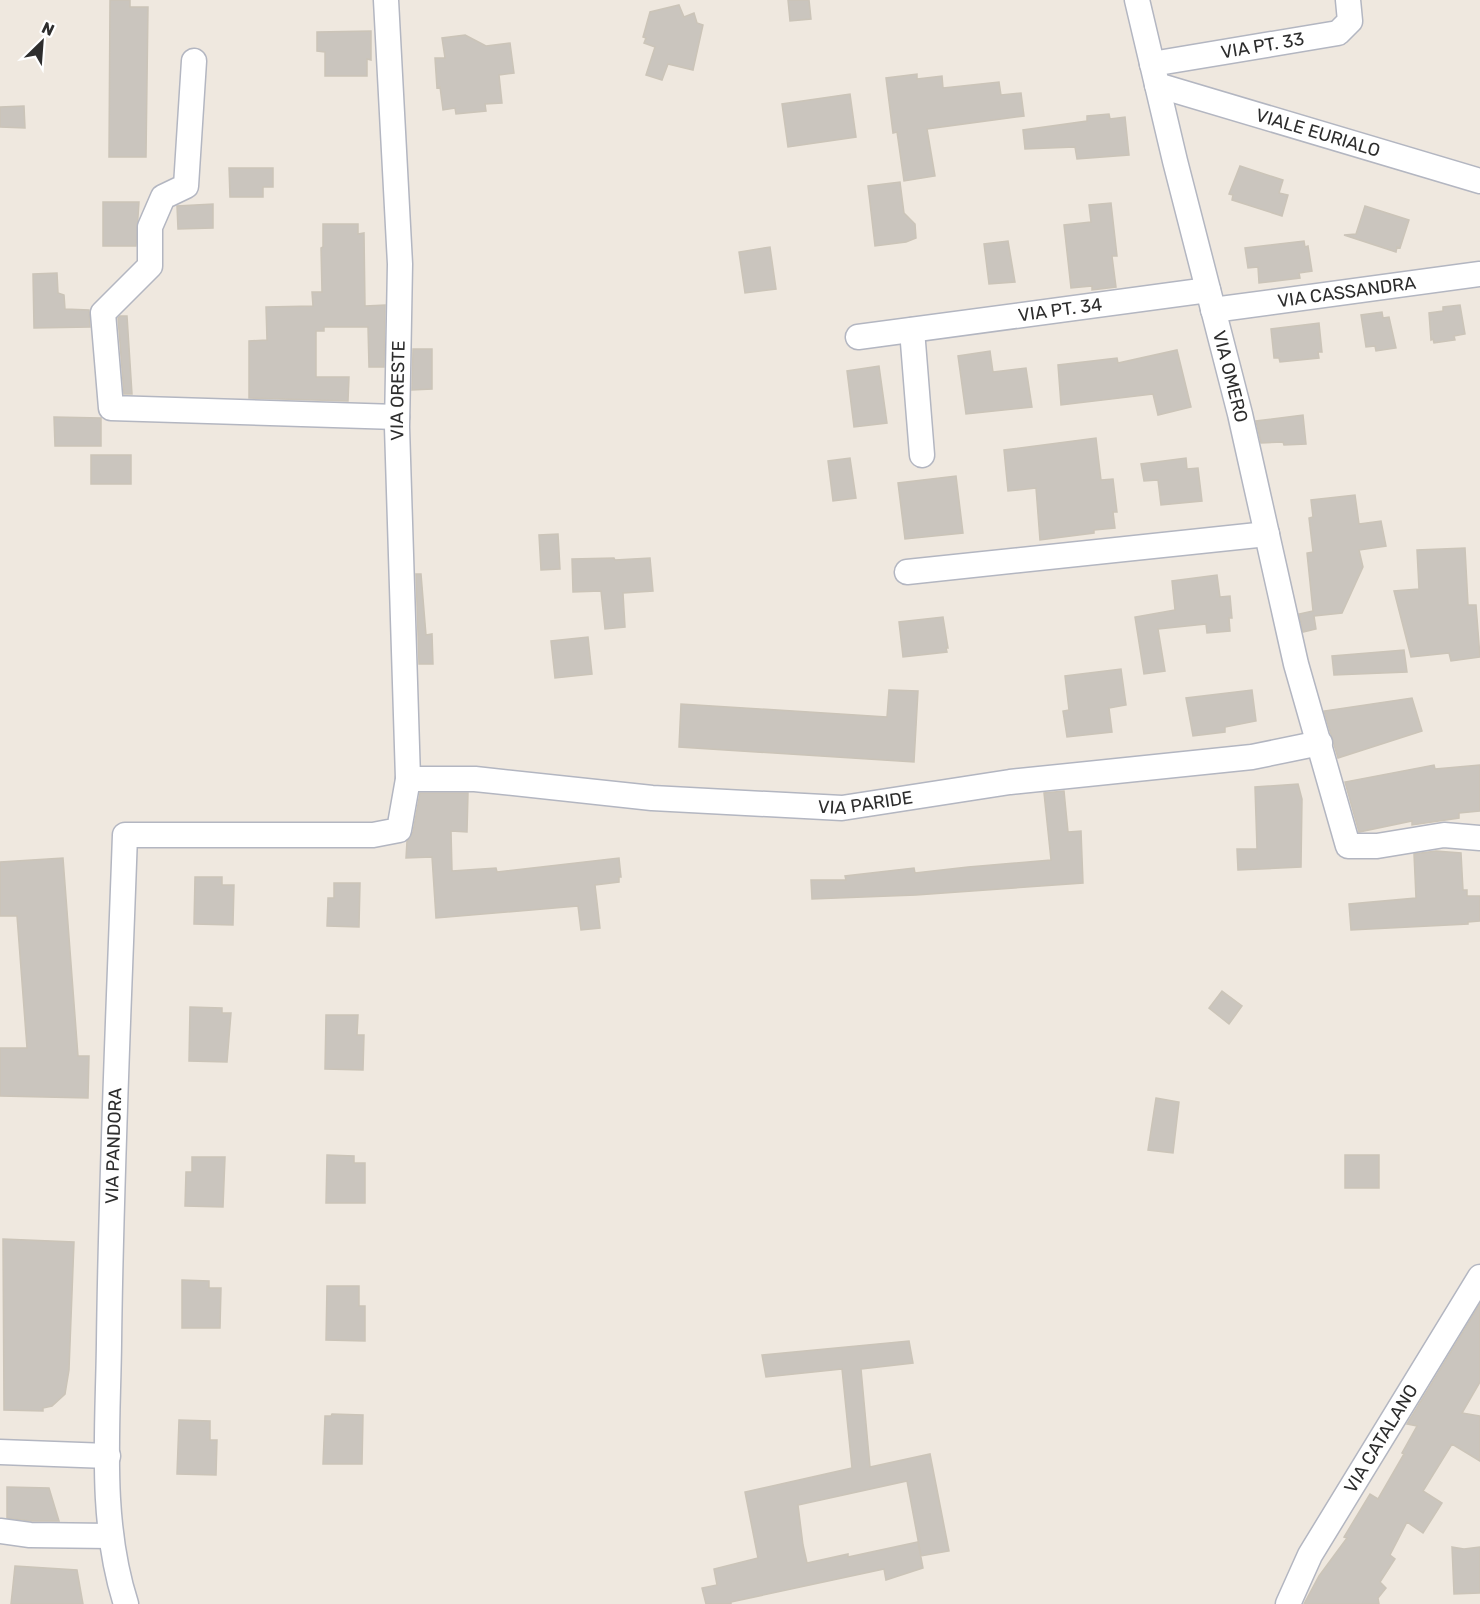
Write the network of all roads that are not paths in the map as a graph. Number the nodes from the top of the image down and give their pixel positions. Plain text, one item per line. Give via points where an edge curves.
1 (386, 0) edge
2 (1137, 0) edge
3 (1348, 0) edge
4 (194, 62) dead end
5 (1155, 75) junction
6 (1480, 181) edge
7 (1480, 274) edge
8 (1210, 300) junction
9 (912, 330) junction
10 (858, 337) dead end
11 (398, 417) junction
12 (922, 455) dead end
13 (1267, 534) junction
14 (906, 572) dead end
15 (1322, 749) junction
16 (408, 779) junction
17 (125, 835) joint
18 (1480, 837) edge
19 (1480, 1277) edge
20 (0, 1452) edge
21 (108, 1456) junction
22 (0, 1531) edge
23 (111, 1536) junction
24 (126, 1604) edge
25 (1288, 1604) edge

1 - 11 street, VIA ORESTE via 400,264
2 - 5 street, VIA OMERO
3 - 5 street, VIA PT. 33 via 1350,21 1338,33
4 - 11 street via 186,186 163,196 150,227 150,266 103,313 111,408
5 - 6 street, VIALE EURIALO
5 - 8 street, VIA OMERO
7 - 8 street, VIA CASSANDRA
8 - 9 street, VIA PT. 34
8 - 13 street, VIA OMERO
9 - 10 street, VIA PT. 34
9 - 12 street
11 - 16 street, VIA ORESTE
13 - 14 street
13 - 15 street, VIA OMERO via 1296,664
15 - 16 street, VIA PARIDE via 1010,782 842,807 652,798 475,779
15 - 18 street, VIA OMERO via 1348,846 1377,846 1444,835
16 - 17 street, VIA ORESTE via 399,830 373,835
17 - 21 street, VIA PANDORA via 110,1265
19 - 25 street, VIA CATALANO via 1310,1555
20 - 21 street
21 - 23 street, VIA PANDORA
22 - 23 street
23 - 24 street, VIA PANDORA via 117,1578

